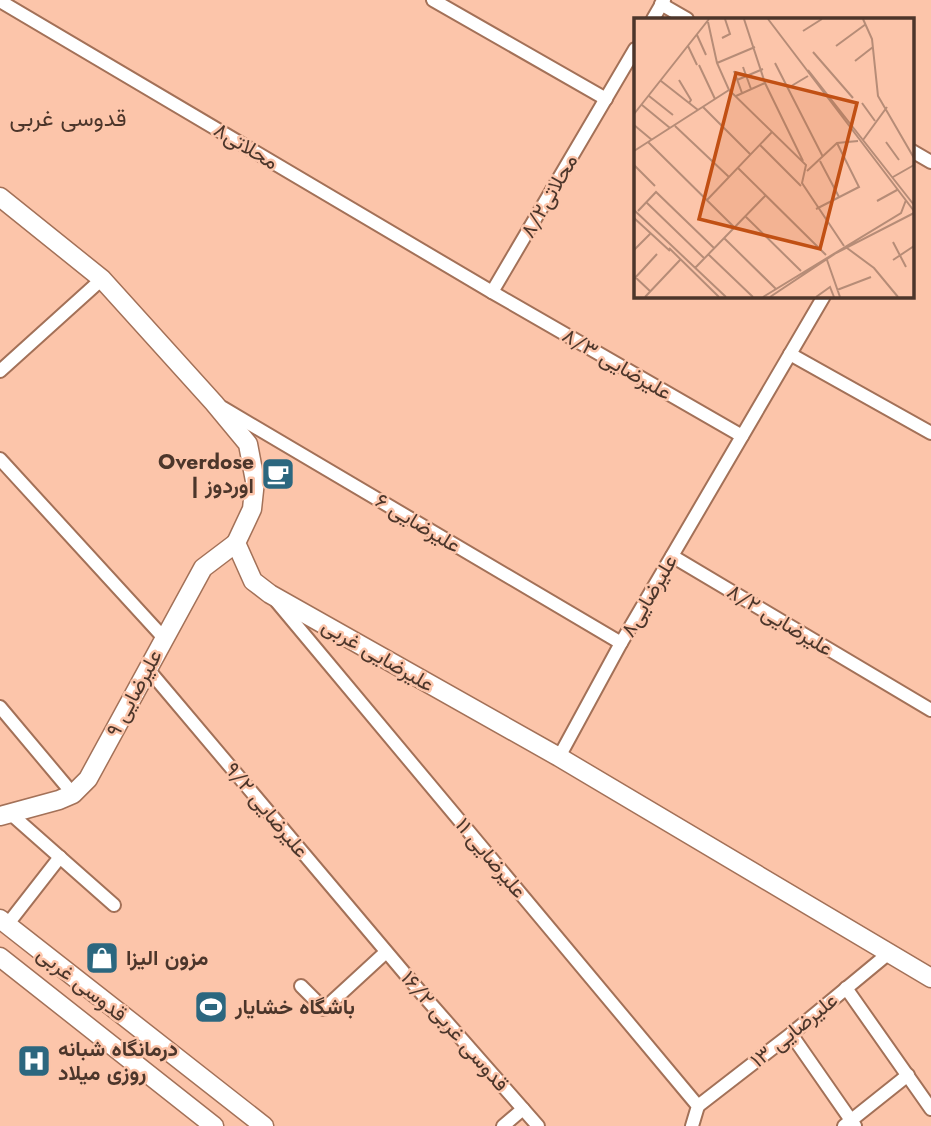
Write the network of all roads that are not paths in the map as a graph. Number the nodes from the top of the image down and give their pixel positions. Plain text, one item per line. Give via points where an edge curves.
1 (433, 0) edge
2 (0, 1) edge
3 (663, 2) edge
4 (654, 18) edge
5 (686, 18) edge
6 (634, 51) edge
7 (606, 99) junction
8 (914, 152) edge
9 (931, 162) edge
10 (0, 197) edge
11 (102, 279) junction
12 (492, 292) junction
13 (823, 298) edge
14 (790, 354) junction
15 (2, 364) edge
16 (214, 403) junction
17 (931, 433) edge
18 (742, 436) junction
19 (0, 459) edge
20 (236, 543) junction
21 (672, 556) junction
22 (270, 594) junction
23 (163, 637) junction
24 (621, 643) junction
25 (147, 668) junction
26 (0, 707) edge
27 (931, 709) edge
28 (558, 757) junction
29 (72, 794) junction
30 (5, 815) edge
31 (60, 857) junction
32 (114, 905) dead end
33 (3, 922) edge
34 (387, 952) junction
35 (889, 953) junction
36 (0, 957) edge
37 (931, 978) edge
38 (301, 986) dead end
39 (846, 988) junction
40 (791, 1034) junction
41 (908, 1075) junction
42 (698, 1106) junction
43 (523, 1109) junction
44 (931, 1109) edge
45 (850, 1124) edge
46 (214, 1126) edge
47 (264, 1126) edge
48 (503, 1126) edge
49 (538, 1126) edge
50 (692, 1126) edge

1 - 7 street
2 - 12 street, محلاتی۸
3 - 4 street
3 - 5 street
6 - 7 street, محلاتی۸/۲
7 - 12 street, محلاتی۸/۲
8 - 9 street
10 - 11 street
11 - 15 street
11 - 16 street
12 - 18 street, ۸/۳ علیرضایی
13 - 14 street, علیرضایی۸
14 - 17 street
14 - 18 street, علیرضایی۸
16 - 20 street via 248,444 255,481 252,509
16 - 24 street, ۶ علیرضایی
18 - 21 street, علیرضایی۸
19 - 23 street
20 - 22 street, علیرضایی غربی via 253,581
20 - 23 street, ۹ علیرضایی via 203,568
21 - 24 street, علیرضایی۸
21 - 27 street, علیرضایی ۸/۲
22 - 28 street, علیرضایی غربی
22 - 42 street, ۱۱ علیرضایی
23 - 25 street, ۹ علیرضایی
24 - 28 street, علیرضایی۸
25 - 29 street, ۹ علیرضایی via 88,779
25 - 34 street, ۹/۲ علیرضایی
26 - 29 street
28 - 35 street, علیرضایی غربی
29 - 30 street
30 - 31 street
31 - 32 street
31 - 33 street
33 - 47 street, قدوسی غربی
34 - 38 street via 324,1009
34 - 43 street, ۱۶/۲ قدوسی غربی
35 - 37 street, علیرضایی غربی
35 - 39 street, ۱۳ علیرضایی
36 - 46 street, قدوسی غربی
39 - 40 street, ۱۳ علیرضایی
39 - 41 street
40 - 42 street, ۱۳ علیرضایی
40 - 45 street
41 - 44 street
41 - 45 street
42 - 50 street
43 - 48 street
43 - 49 street, ۱۶/۲ قدوسی غربی

